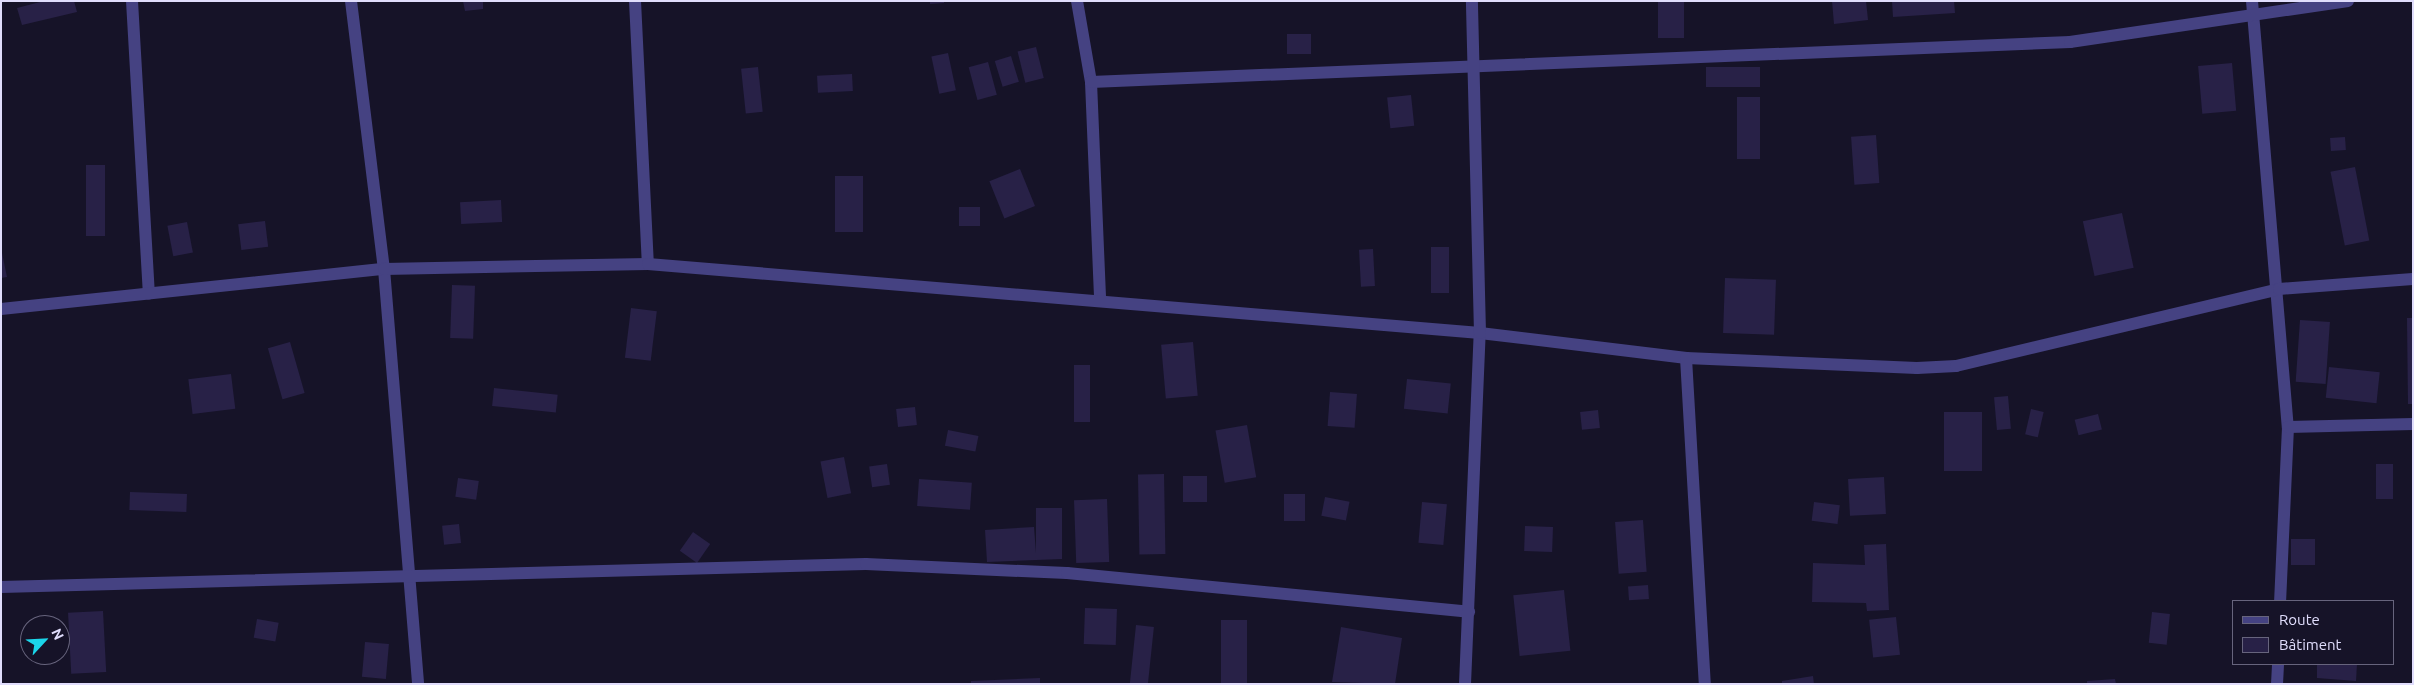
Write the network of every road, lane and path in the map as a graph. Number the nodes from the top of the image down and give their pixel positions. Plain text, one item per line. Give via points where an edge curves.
1 (132, 1) edge
2 (350, 1) edge
3 (635, 1) edge
4 (1077, 1) edge
5 (1472, 1) edge
6 (2252, 1) edge
7 (2348, 1) edge
8 (2254, 16) junction
9 (1472, 68) junction
10 (1091, 82) junction
11 (648, 264) junction
12 (384, 269) junction
13 (2413, 279) edge
14 (2279, 289) junction
15 (148, 294) junction
16 (1100, 301) junction
17 (1, 309) edge
18 (1480, 333) junction
19 (1686, 358) junction
20 (2413, 424) edge
21 (2288, 427) junction
22 (412, 577) junction
23 (1, 587) edge
24 (2280, 600) edge
25 (1469, 612) junction
26 (2278, 665) edge
27 (418, 684) edge
28 (1464, 684) edge
29 (1705, 684) edge
30 (2277, 684) edge

1 - 15 street
2 - 12 street
3 - 11 street
4 - 10 street
5 - 9 street
6 - 8 street
7 - 8 street
8 - 9 street via 2070,42
8 - 14 street
9 - 10 street
9 - 18 street
10 - 16 street
11 - 12 street
11 - 16 street
12 - 15 street
12 - 22 street
13 - 14 street
14 - 19 street via 1956,366 1917,368
14 - 21 street
15 - 17 street
16 - 18 street
18 - 19 street
18 - 25 street
19 - 29 street
20 - 21 street
21 - 24 street
22 - 23 street
22 - 25 street via 866,564 1068,573
22 - 27 street
25 - 28 street
26 - 30 street

